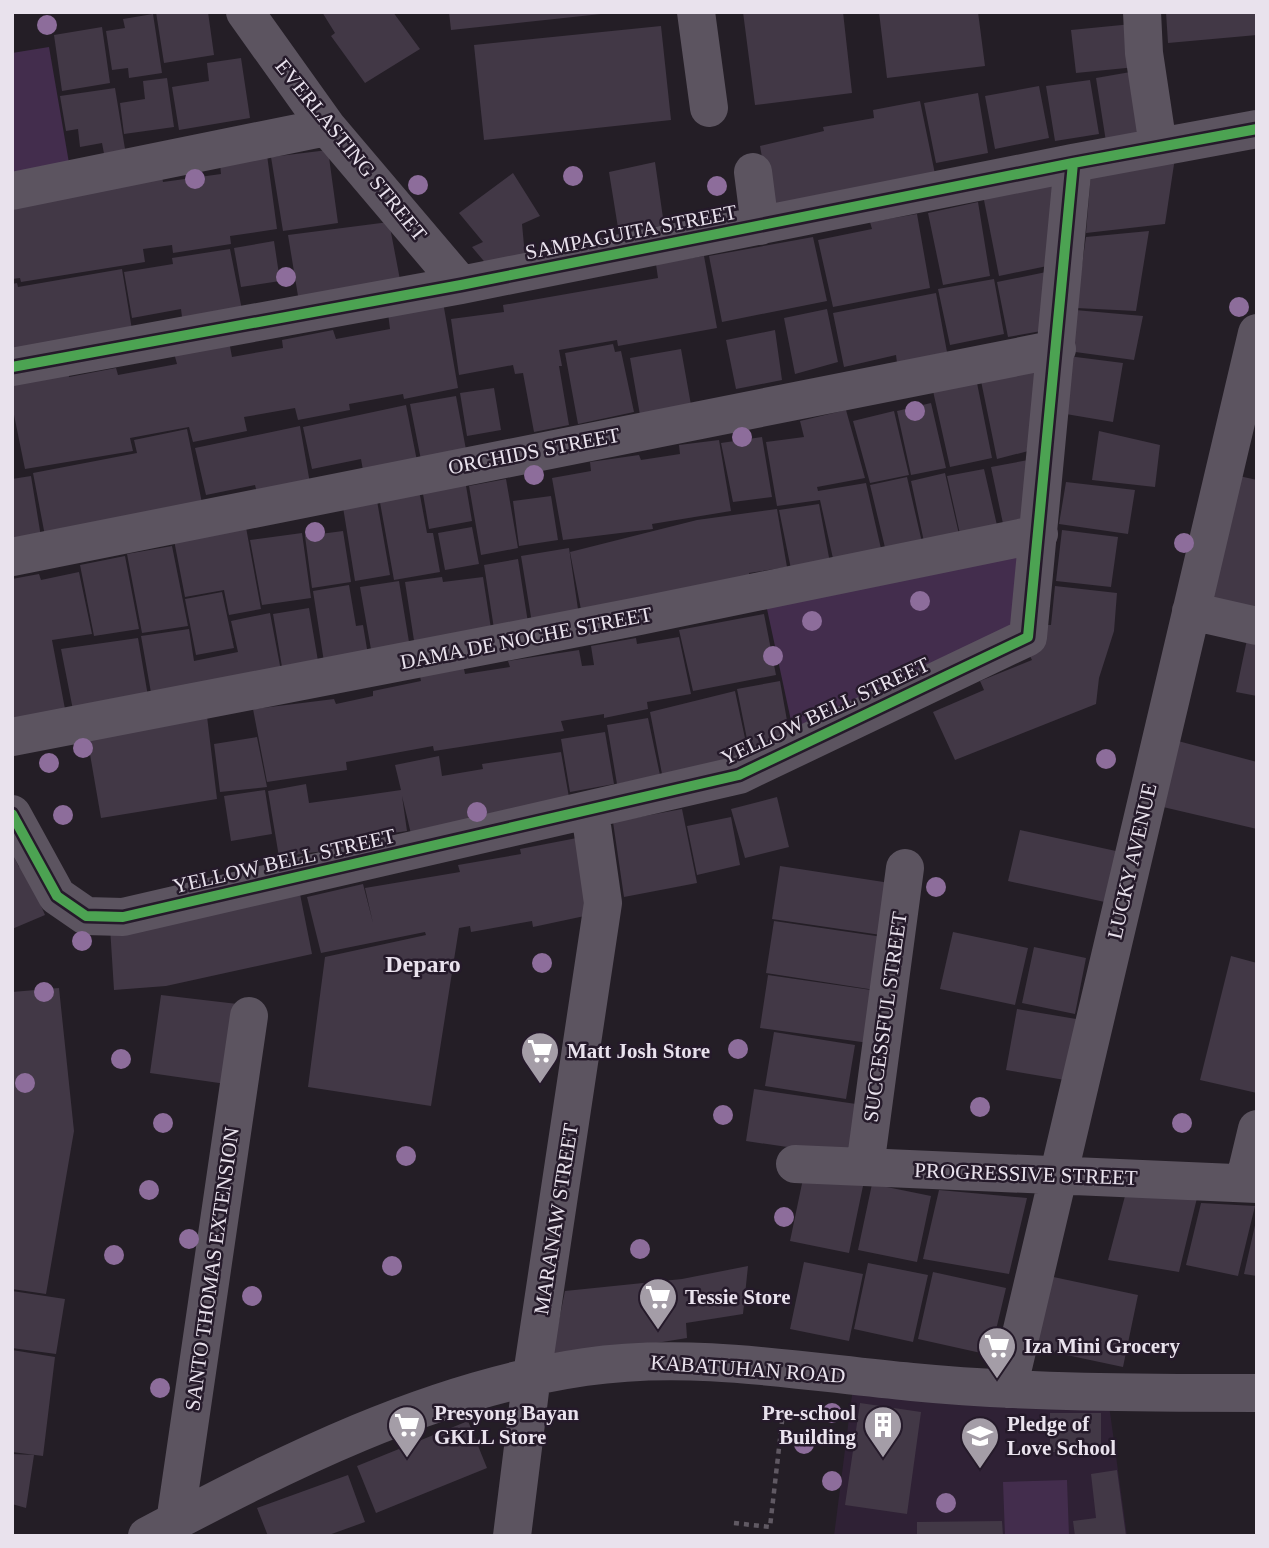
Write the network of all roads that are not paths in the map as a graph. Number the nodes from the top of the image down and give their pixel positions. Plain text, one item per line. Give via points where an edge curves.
1 (245, 12) edge
2 (696, 12) edge
3 (1142, 12) edge
4 (709, 108) dead end
5 (327, 127) junction
6 (1257, 129) edge
7 (1158, 146) junction
8 (1073, 163) junction
9 (753, 172) dead end
10 (12, 191) edge
11 (760, 226) junction
12 (461, 285) junction
13 (1257, 333) edge
14 (1057, 349) junction
15 (12, 367) edge
16 (1039, 534) junction
17 (12, 558) edge
18 (1191, 611) junction
19 (1257, 626) edge
20 (12, 737) edge
21 (590, 812) junction
22 (12, 814) edge
23 (905, 867) dead end
24 (249, 1016) dead end
25 (1257, 1129) edge
26 (795, 1164) dead end
27 (865, 1167) junction
28 (1058, 1176) junction
29 (1250, 1183) edge
30 (532, 1376) junction
31 (1008, 1389) junction
32 (1257, 1393) edge
33 (165, 1531) edge
34 (512, 1536) edge

1 - 5 street, EVERLASTING STREET
2 - 4 street
3 - 7 street
5 - 10 street
5 - 12 street, EVERLASTING STREET
6 - 7 street, SAMPAGUITA STREET
7 - 8 street, SAMPAGUITA STREET
8 - 11 street, SAMPAGUITA STREET
8 - 14 street, YELLOW BELL STREET
9 - 11 street
11 - 12 street, SAMPAGUITA STREET
12 - 15 street, SAMPAGUITA STREET
13 - 18 street, LUCKY AVENUE
14 - 16 street, YELLOW BELL STREET
14 - 17 street, ORCHIDS STREET
16 - 20 street, DAMA DE NOCHE STREET
16 - 21 street, YELLOW BELL STREET via 1028,637 739,775
18 - 19 street
18 - 28 street, LUCKY AVENUE
21 - 22 street, YELLOW BELL STREET via 123,917 86,916 57,896
21 - 30 street, MARANAW STREET via 603,903
23 - 27 street, SUCCESSFUL STREET
24 - 33 street, SANTO THOMAS EXTENSION
25 - 29 street
26 - 27 street, PROGRESSIVE STREET
27 - 28 street, PROGRESSIVE STREET
28 - 29 street, PROGRESSIVE STREET
28 - 31 street, LUCKY AVENUE
30 - 31 street, KABATUHAN ROAD via 602,1365 698,1361
30 - 33 street, KABATUHAN ROAD via 465,1392 339,1440
30 - 34 street, MARANAW STREET
31 - 32 street, KABATUHAN ROAD

